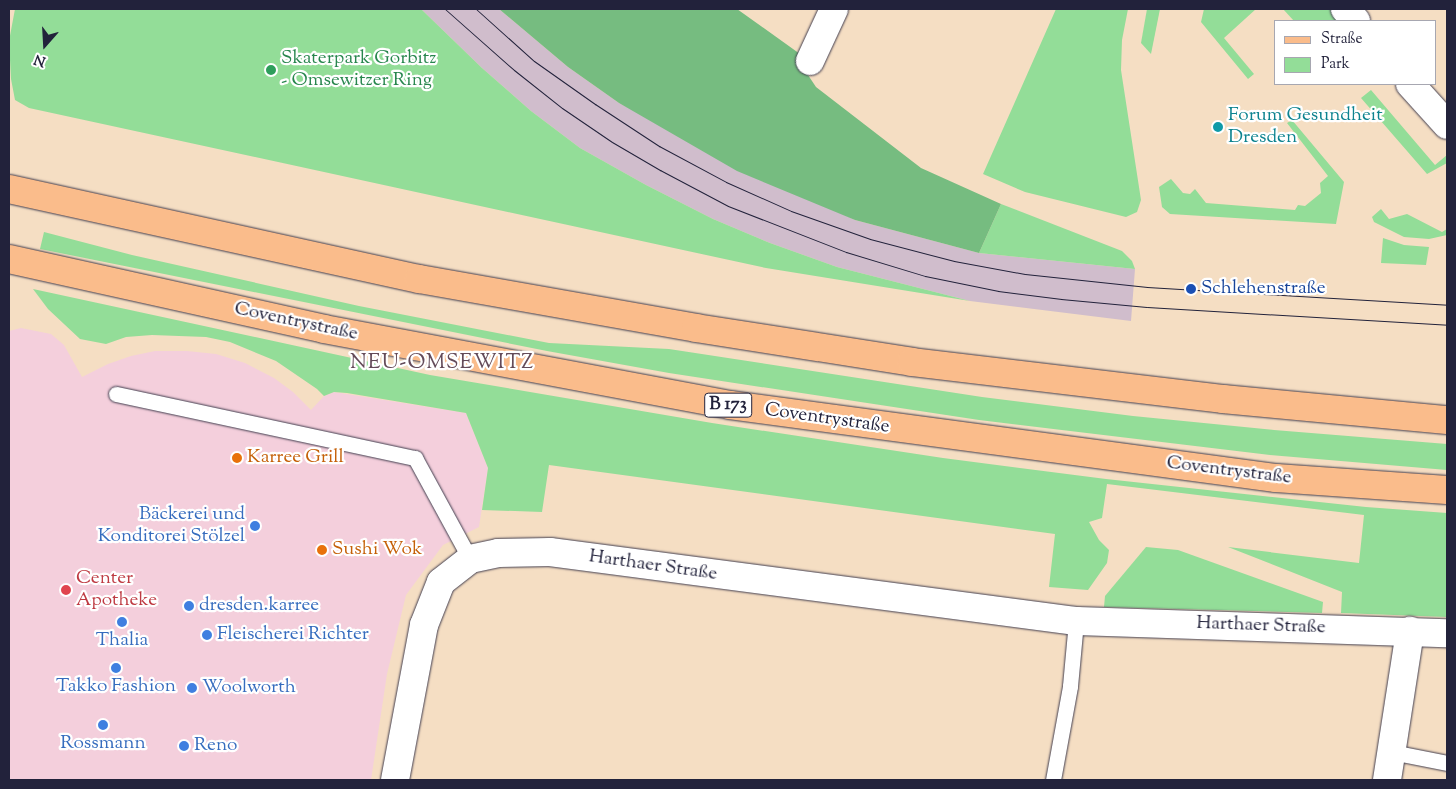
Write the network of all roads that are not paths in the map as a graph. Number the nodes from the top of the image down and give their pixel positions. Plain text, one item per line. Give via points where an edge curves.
1 (834, 9) edge
2 (1345, 9) edge
3 (1355, 20) edge
4 (810, 61) dead end
5 (1411, 85) edge
6 (1447, 125) edge
7 (9, 189) edge
8 (9, 259) edge
9 (116, 394) dead end
10 (1447, 420) edge
11 (1447, 490) edge
12 (470, 559) junction
13 (1076, 621) junction
14 (1410, 631) junction
15 (1447, 633) edge
16 (1392, 752) junction
17 (1447, 763) edge
18 (395, 780) edge
19 (1053, 780) edge
20 (1387, 780) edge

1 - 4 street
2 - 3 street
5 - 6 street
7 - 10 main road via 419,279 696,328 912,362 1223,399
8 - 11 main road, Coventrystraße / B 173 via 324,329 730,405 1276,478
9 - 12 lane via 415,458
12 - 13 street, Harthaer Straße via 498,553 550,552
12 - 18 street, Harthaer Straße via 442,582 424,625
13 - 14 street, Harthaer Straße
13 - 19 lane via 1070,686
14 - 15 street, Harthaer Straße
14 - 16 street
16 - 17 lane
16 - 20 street

